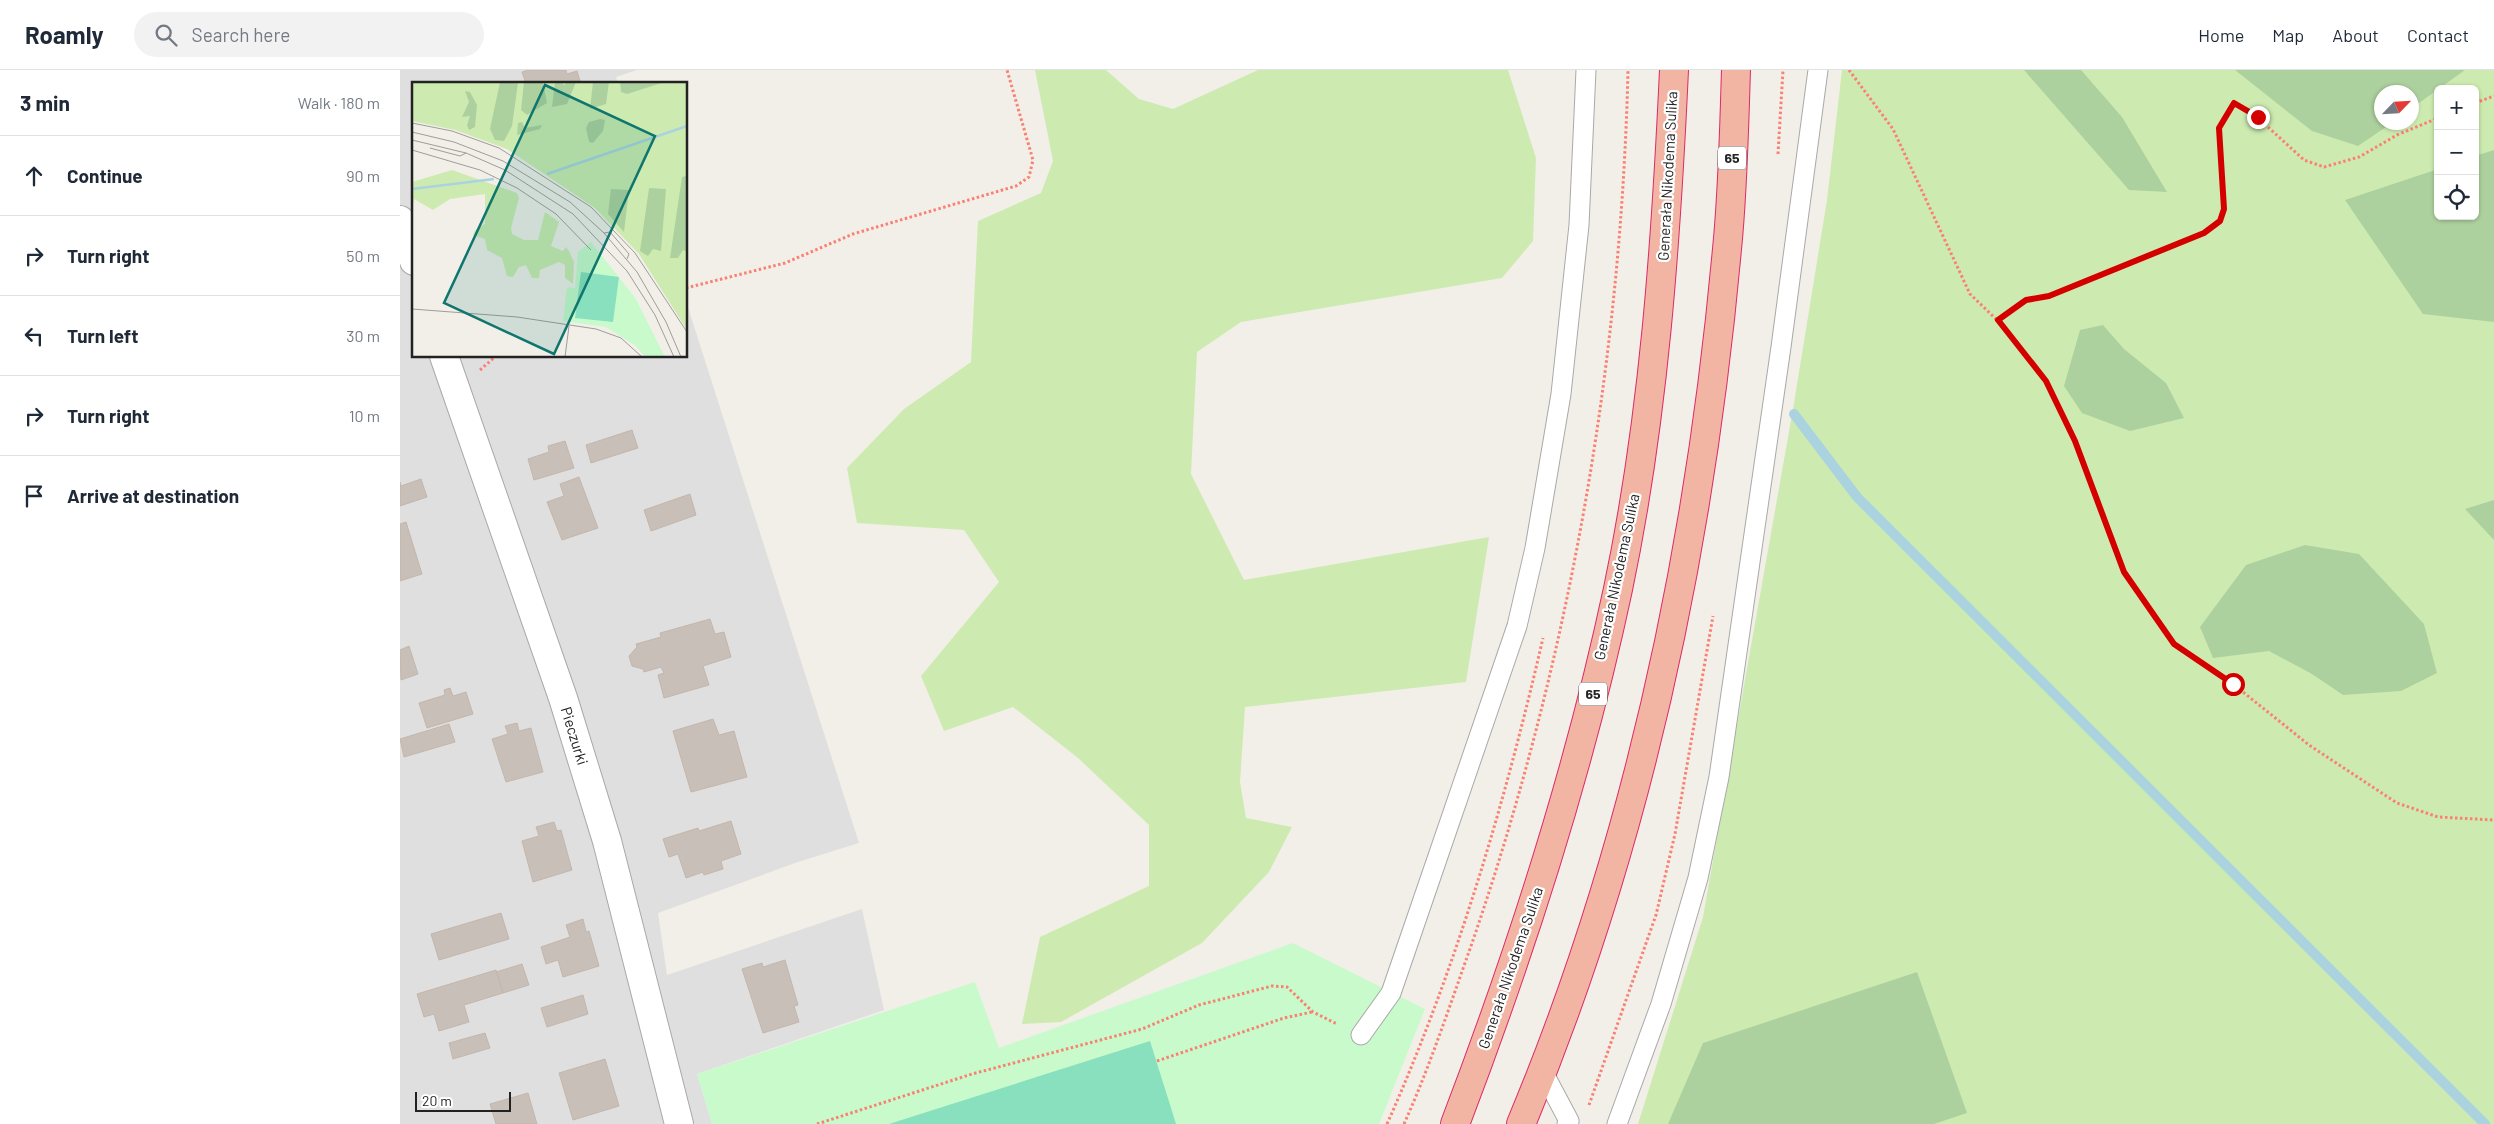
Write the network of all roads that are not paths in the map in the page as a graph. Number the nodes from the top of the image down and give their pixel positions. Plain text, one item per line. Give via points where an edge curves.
1 (1586, 70) edge
2 (1674, 70) edge
3 (1736, 70) edge
4 (1818, 70) edge
5 (400, 220) edge
6 (412, 255) edge
7 (445, 358) edge
8 (1360, 1035) road end
9 (1543, 1072) junction
10 (679, 1124) edge
11 (1455, 1124) edge
12 (1521, 1124) edge
13 (1568, 1124) edge
14 (1617, 1124) edge

1 - 8 lane via 1579,225 1561,394 1535,548 1517,626 1391,993
2 - 11 highway, Generała Nikodema Sulika / 65 via 1664,248 1654,350 1640,460 1618,588 1577,758 1525,933
3 - 9 highway, 65 via 1728,246 1718,337 1697,495 1661,684 1607,887
4 - 14 lane via 1719,777 1698,878 1662,1004
5 - 6 street
7 - 10 street, Pieczurki via 563,698 604,832
9 - 12 highway, 65
9 - 13 lane

